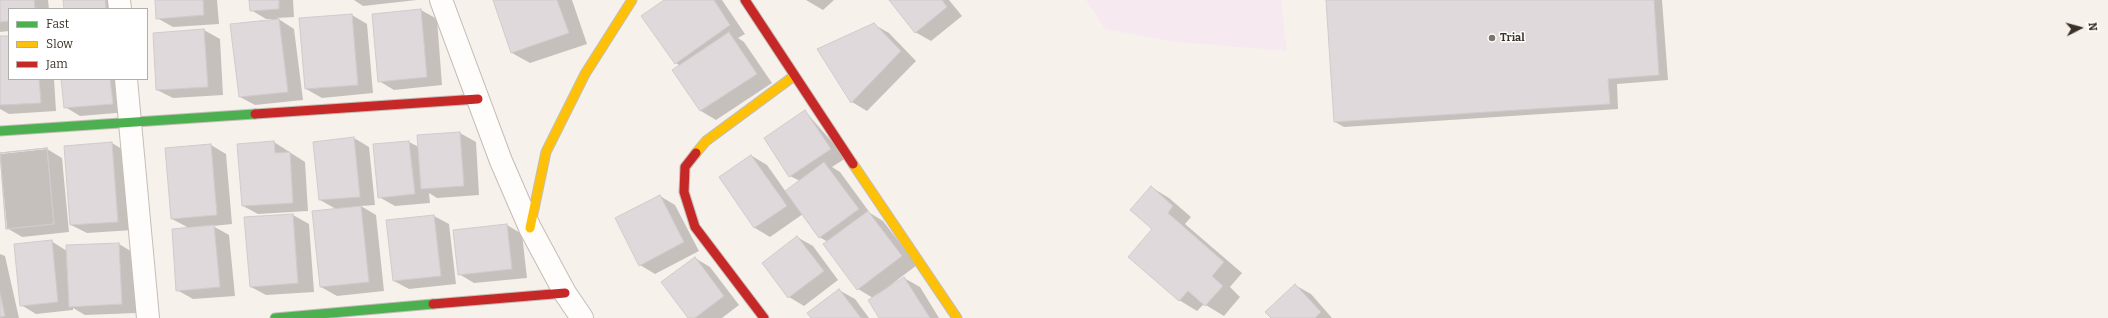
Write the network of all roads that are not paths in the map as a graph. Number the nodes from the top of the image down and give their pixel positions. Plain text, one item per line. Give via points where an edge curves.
1 (441, 0) edge
2 (632, 0) edge
3 (745, 0) edge
4 (794, 76) junction
5 (126, 80) edge
6 (478, 99) junction
7 (129, 122) junction
8 (0, 131) edge
9 (530, 228) junction
10 (565, 292) junction
11 (148, 318) edge
12 (275, 318) edge
13 (582, 318) edge
14 (764, 318) edge
15 (957, 318) edge

1 - 6 street
2 - 9 street via 585,74 546,152
3 - 4 street
4 - 14 street via 706,141 685,167 684,192 695,226
4 - 15 street
5 - 7 street
6 - 7 street
6 - 9 street
7 - 8 street
7 - 11 street
9 - 10 street
10 - 12 street
10 - 13 street

